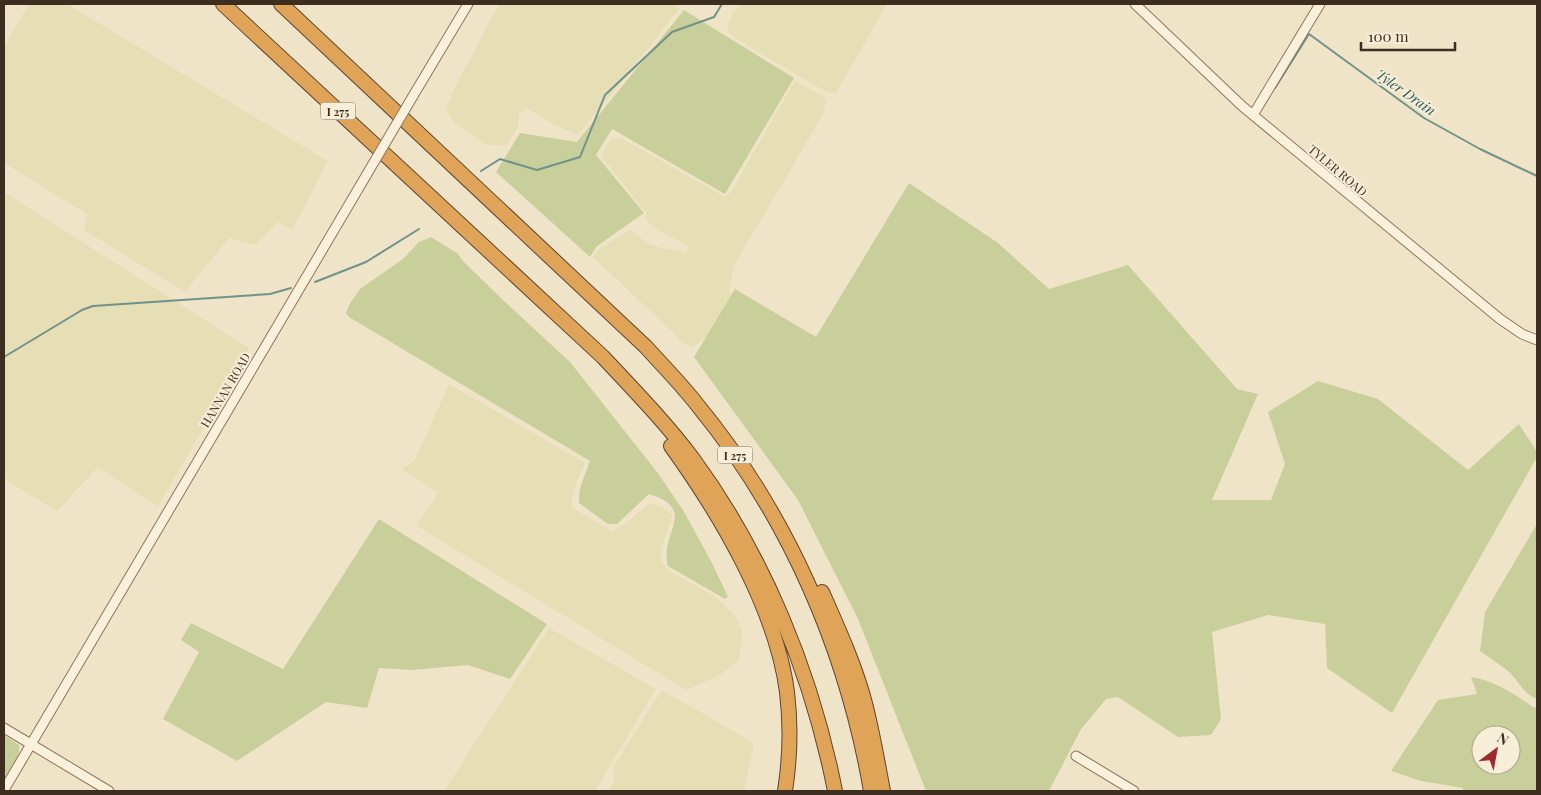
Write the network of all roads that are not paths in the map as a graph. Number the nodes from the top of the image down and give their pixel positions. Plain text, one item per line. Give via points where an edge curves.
1 (223, 4) edge
2 (281, 4) edge
3 (468, 4) edge
4 (1135, 4) edge
5 (1320, 4) edge
6 (1253, 115) junction
7 (1537, 340) edge
8 (630, 385) junction
9 (762, 495) junction
10 (4, 728) edge
11 (875, 743) junction
12 (30, 744) junction
13 (1076, 756) dead end
14 (4, 790) edge
15 (109, 791) edge
16 (785, 791) edge
17 (835, 791) edge
18 (871, 791) edge
19 (883, 791) edge
20 (889, 791) edge
21 (1134, 791) edge

1 - 8 highway, I 275
2 - 9 highway, I 275 via 646,347 699,406
3 - 12 street, HANNAN ROAD, bridge
4 - 6 street, TYLER ROAD
5 - 6 street
6 - 7 street, TYLER ROAD via 1500,319
8 - 16 highway via 645,412 715,512 763,609 787,691 790,720
8 - 17 highway, I 275 via 693,460 751,554 776,604 798,660
9 - 11 highway via 799,547 830,611 863,696
9 - 18 highway, I 275 via 798,563 834,648 857,723
10 - 12 street
11 - 19 highway
11 - 20 highway
12 - 14 street, HANNAN ROAD
12 - 15 street
13 - 21 street

